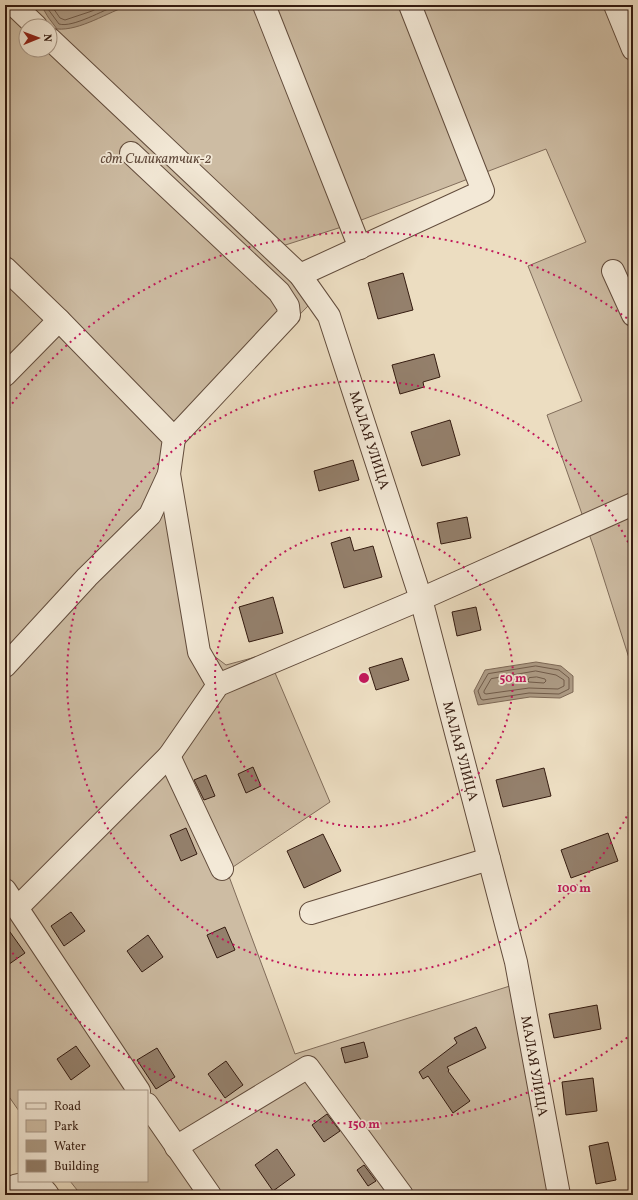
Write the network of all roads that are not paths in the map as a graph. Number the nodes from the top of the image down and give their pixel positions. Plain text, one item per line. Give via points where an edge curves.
1 (14, 5) edge
2 (264, 5) edge
3 (410, 5) edge
4 (615, 5) edge
5 (28, 18) edge
6 (58, 47) edge
7 (633, 49) edge
8 (131, 153) dead end
9 (360, 248) junction
10 (5, 268) edge
11 (613, 271) dead end
12 (300, 275) junction
13 (633, 315) edge
14 (59, 320) junction
15 (5, 376) edge
16 (174, 438) junction
17 (169, 474) junction
18 (633, 504) edge
19 (421, 599) junction
20 (5, 666) edge
21 (218, 685) junction
22 (169, 756) junction
23 (490, 859) junction
24 (222, 869) dead end
25 (5, 890) edge
26 (18, 908) junction
27 (311, 913) dead end
28 (138, 1090) edge
29 (148, 1105) edge
30 (176, 1147) junction
31 (5, 1191) edge
32 (48, 1195) edge
33 (210, 1195) edge
34 (402, 1195) edge
35 (559, 1195) edge

1 - 5 street
2 - 9 street
3 - 9 street via 483,192
4 - 7 street
6 - 12 street, МАЛАЯ УЛИЦА
8 - 16 street via 279,292 288,306 289,315
9 - 12 street
10 - 14 street
11 - 13 street
12 - 19 street, МАЛАЯ УЛИЦА via 329,316
14 - 15 street
14 - 16 street
16 - 17 street
17 - 20 street via 150,515 87,577
17 - 21 street via 199,652
18 - 19 street
19 - 21 street
19 - 23 street, МАЛАЯ УЛИЦА
21 - 22 street
22 - 24 street
22 - 26 street
23 - 27 street
23 - 35 street, МАЛАЯ УЛИЦА via 516,962
25 - 26 street
26 - 28 street
29 - 30 street
30 - 33 street
30 - 34 street via 308,1067
31 - 32 street via 19,1184 33,1184 45,1190

